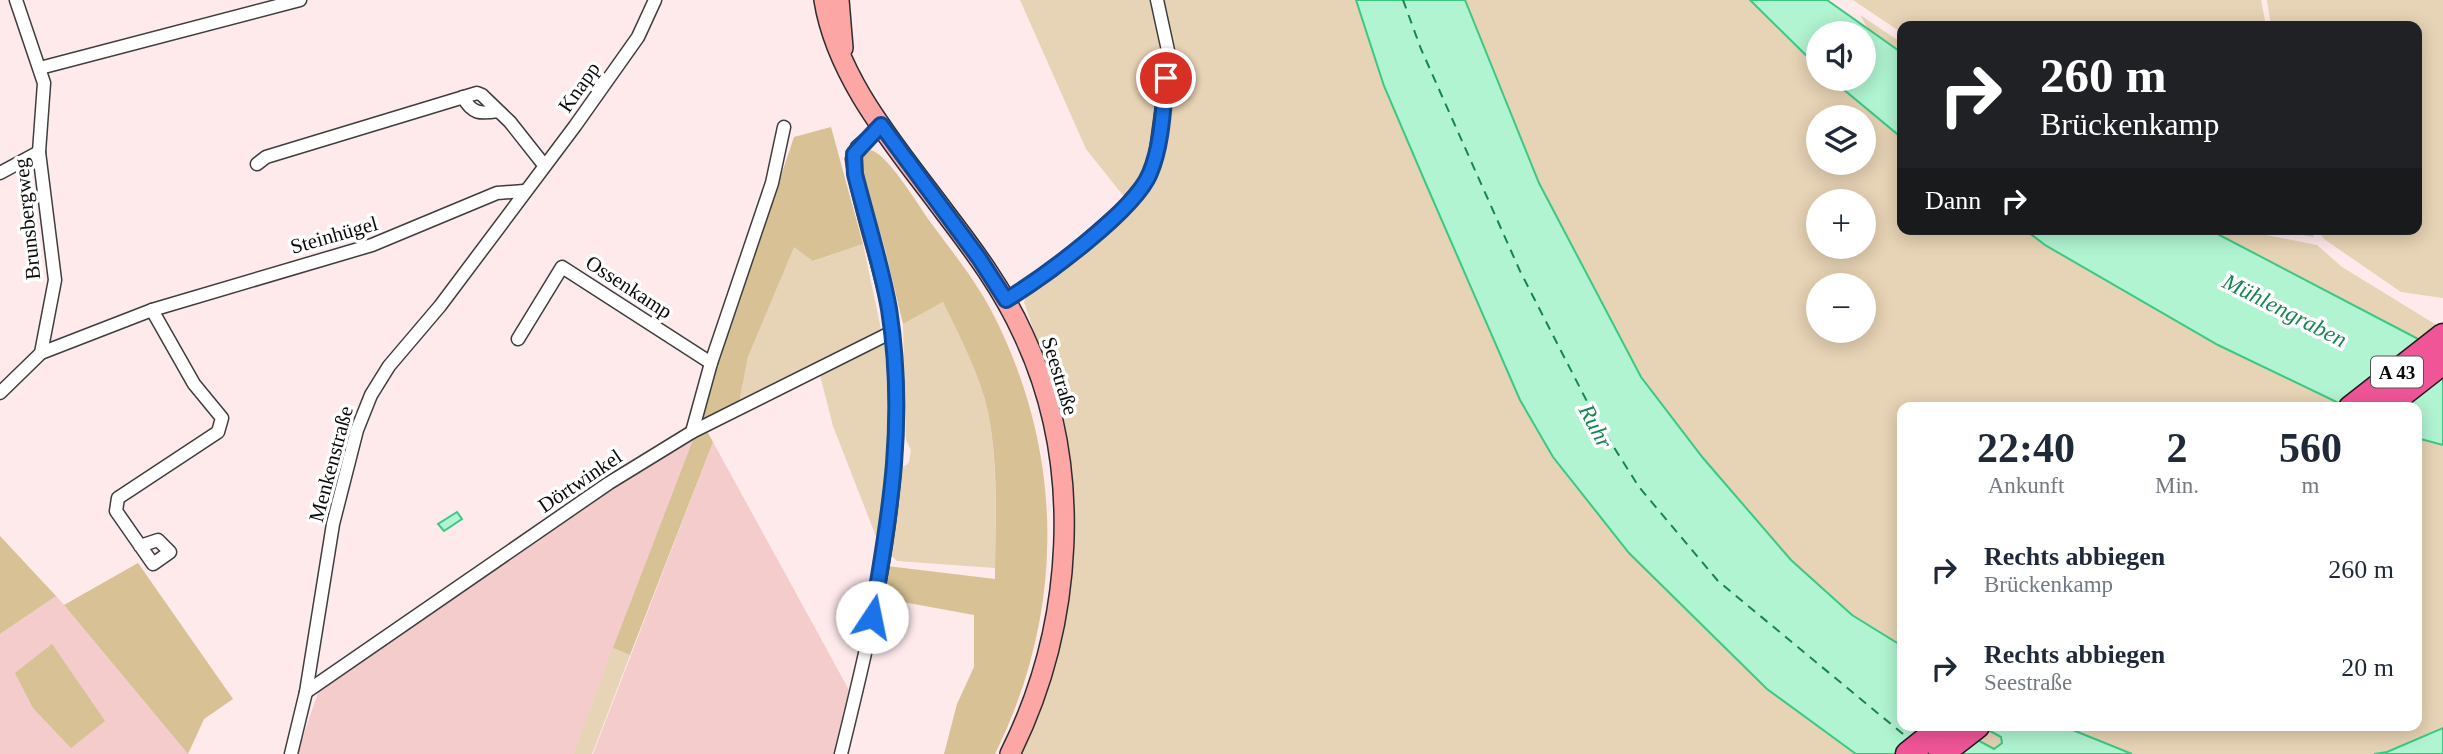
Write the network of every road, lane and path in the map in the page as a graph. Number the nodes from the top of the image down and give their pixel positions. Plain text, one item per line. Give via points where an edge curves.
1 (16, 0) edge
2 (300, 0) edge
3 (655, 0) edge
4 (824, 0) edge
5 (839, 0) edge
6 (1157, 0) edge
7 (843, 56) junction
8 (40, 68) junction
9 (881, 125) junction
10 (784, 127) dead end
11 (39, 152) junction
12 (257, 164) dead end
13 (544, 165) junction
14 (0, 173) edge
15 (524, 191) junction
16 (1006, 300) junction
17 (152, 310) junction
18 (892, 332) junction
19 (2443, 336) edge
20 (518, 339) dead end
21 (41, 353) junction
22 (2443, 362) edge
23 (711, 363) junction
24 (0, 393) edge
25 (2359, 402) edge
26 (2392, 402) edge
27 (692, 432) junction
28 (140, 546) dead end
29 (306, 692) junction
30 (1937, 731) edge
31 (1971, 731) edge
32 (291, 754) edge
33 (841, 754) edge
34 (1010, 754) edge
35 (1908, 754) edge
36 (1941, 754) edge

1 - 8 street, Brunsbergweg
2 - 8 street
3 - 13 street, Knapp via 639,37
4 - 7 main road, Seestraße via 833,38
5 - 7 main road, Seestraße
6 - 16 street via 1169,55 1150,176 1123,208 1053,270
7 - 9 main road, Seestraße
8 - 11 street, Brunsbergweg via 44,83
9 - 16 main road, Seestraße
9 - 18 street via 852,159
10 - 23 street via 772,183
11 - 14 street
11 - 21 street, Brunsbergweg via 55,280
12 - 13 street via 266,157 463,97 476,112 498,111
13 - 15 street, Knapp
15 - 17 street, Steinhügel via 497,193 372,245
15 - 29 street, Menkenstraße via 371,395 357,430 333,524
16 - 34 main road, Seestraße via 1024,335 1050,417 1064,530 1062,578 1045,663
17 - 21 street, Steinhügel
17 - 28 street via 194,384 223,423 218,432 118,498 116,511
18 - 27 street, Dörtwinkel
18 - 33 street via 898,399 896,472 870,625
19 - 25 highway, A 43
20 - 23 street, Ossenkamp via 562,267
21 - 24 street, Steinhügel
22 - 26 highway, A 43
23 - 27 street
27 - 29 street, Dörtwinkel via 608,483
29 - 32 street, Menkenstraße
30 - 35 highway
31 - 36 highway

